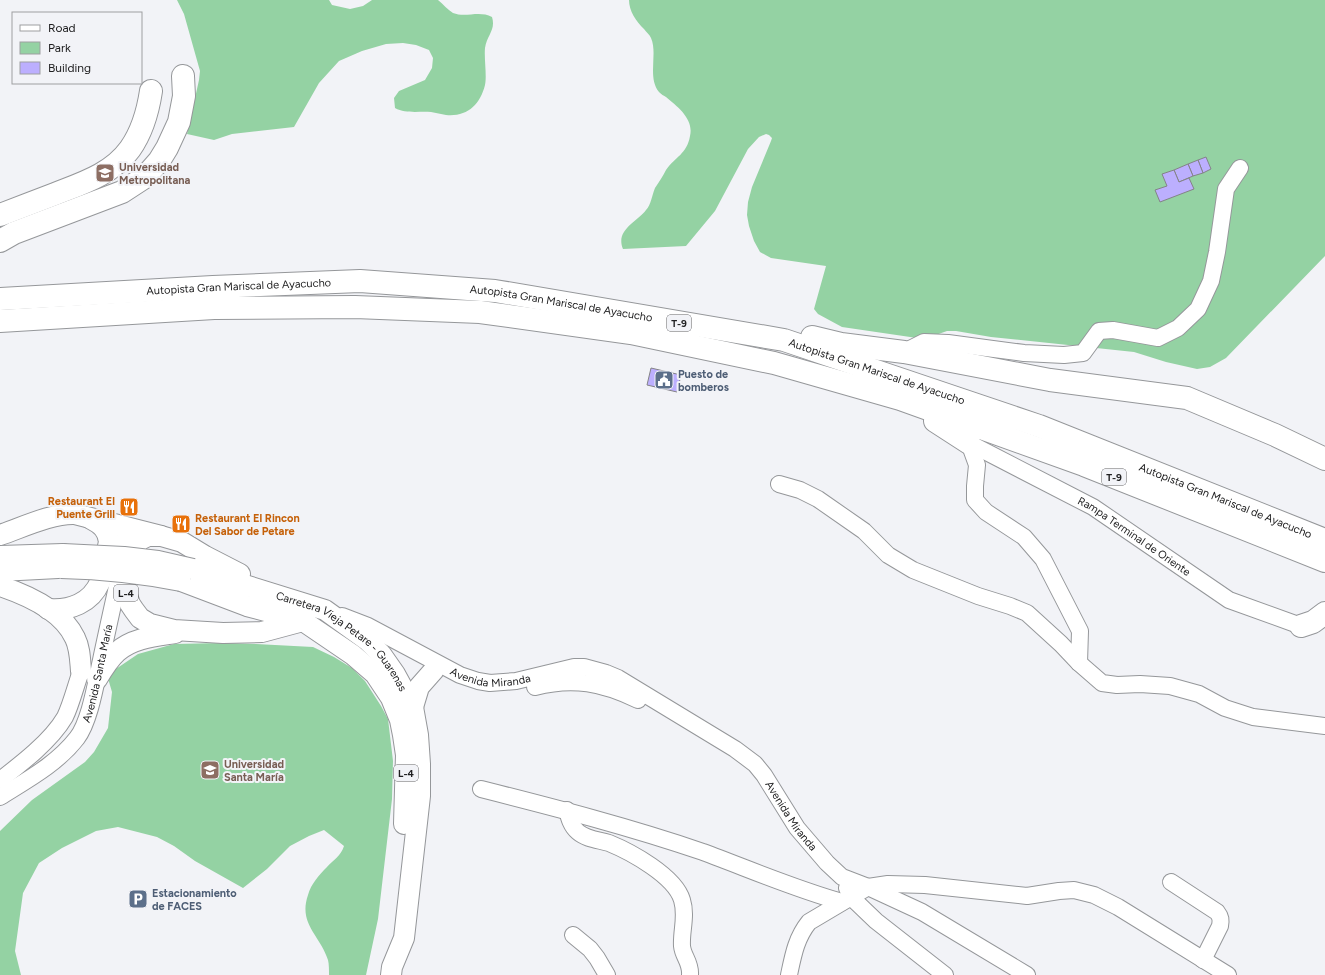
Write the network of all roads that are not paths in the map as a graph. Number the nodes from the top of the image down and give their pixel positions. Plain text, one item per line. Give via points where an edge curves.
1 (183, 76) dead end
2 (151, 91) dead end
3 (1240, 168) dead end
4 (0, 215) edge
5 (0, 241) edge
6 (0, 300) edge
7 (0, 320) edge
8 (708, 328) junction
9 (904, 352) junction
10 (900, 399) junction
11 (969, 443) junction
12 (1325, 459) edge
13 (779, 484) dead end
14 (81, 515) junction
15 (121, 534) junction
16 (0, 535) edge
17 (161, 536) junction
18 (1325, 540) edge
19 (0, 556) edge
20 (62, 561) junction
21 (1325, 561) edge
22 (0, 571) edge
23 (187, 575) junction
24 (0, 586) edge
25 (282, 597) junction
26 (48, 609) junction
27 (325, 610) junction
28 (1325, 613) edge
29 (303, 621) junction
30 (1301, 626) junction
31 (188, 632) junction
32 (1325, 632) edge
33 (368, 641) junction
34 (1079, 663) junction
35 (434, 670) junction
36 (89, 675) junction
37 (660, 704) junction
38 (413, 706) junction
39 (1325, 726) edge
40 (0, 780) edge
41 (481, 790) dead end
42 (0, 797) edge
43 (567, 810) junction
44 (842, 876) junction
45 (1171, 882) dead end
46 (868, 887) junction
47 (847, 900) junction
48 (573, 935) dead end
49 (1203, 960) junction
50 (392, 971) edge
51 (607, 975) edge
52 (690, 975) edge
53 (789, 975) edge
54 (945, 975) edge
55 (1027, 975) edge
56 (1228, 975) edge

1 - 5 highway via 184,96 179,122 168,148 145,177 122,192 14,232
2 - 4 highway via 135,141 114,166 86,182
3 - 9 street via 1226,189 1211,281 1198,309 1178,328 1158,338 1113,330 1099,331 1083,353 1064,355 924,342
6 - 8 highway, Autopista Gran Mariscal de Ayacucho / T-9 via 360,280 495,291
7 - 10 highway, Autopista Gran Mariscal de Ayacucho / T-9 via 214,308 354,307 480,312 630,333 774,363
8 - 9 highway via 773,329 841,344
8 - 18 highway, Autopista Gran Mariscal de Ayacucho / T-9 via 784,340 1039,426
9 - 12 highway via 1050,380 1187,398
10 - 11 highway
10 - 21 highway, Autopista Gran Mariscal de Ayacucho / T-9 via 1084,465
11 - 30 street, Rampa Terminal de Oriente via 1093,507 1229,600
11 - 34 street via 977,465 975,500 986,512 1024,537 1043,559 1080,631
13 - 34 street via 818,499 864,531 888,555 913,570 1027,613
14 - 15 main road, L-4
14 - 16 main road, L-4 via 54,517
14 - 26 main road, L-4 via 99,523 108,537 100,582 90,598 80,604 65,609
15 - 17 main road, L-4
15 - 36 street, Avenida Santa María via 126,544
17 - 25 main road, L-4 via 182,542
17 - 31 main road, L-4 via 148,536 138,541 124,587 130,604 140,618 162,628
19 - 20 main road, Carretera Vieja Petare - Guarenas / L-4
20 - 22 main road, Carretera Vieja Petare - Guarenas / L-4
20 - 23 main road, Carretera Vieja Petare - Guarenas / L-4, bridge via 151,560
23 - 25 main road, Carretera Vieja Petare - Guarenas / L-4
23 - 29 main road, Carretera Vieja Petare - Guarenas / L-4 via 247,606
24 - 26 main road
25 - 27 main road, Carretera Vieja Petare - Guarenas / L-4
26 - 36 main road via 75,637
27 - 33 main road, Carretera Vieja Petare - Guarenas / L-4
27 - 37 street, Avenida Miranda via 368,626 460,675 478,681 516,682 574,667 584,667 618,678
28 - 30 highway via 1313,622
29 - 31 main road, L-4 via 262,632
29 - 33 main road
29 - 50 main road, Carretera Vieja Petare - Guarenas / L-4 via 353,655 375,674 391,698 400,720 406,755 405,812 391,938
30 - 32 highway
31 - 36 main road, L-4 via 135,641 118,651
33 - 35 street, Avenida Miranda
33 - 38 main road, Carretera Vieja Petare - Guarenas / L-4 via 391,668
34 - 39 street via 1102,683 1170,686 1199,694 1225,708 1253,717
35 - 37 street, Avenida Miranda via 486,692 519,691 551,683 572,682 604,686 640,701
35 - 38 main road via 419,687
36 - 40 street, Avenida Santa María via 56,729
36 - 42 street, Avenida Santa María via 87,716 77,737 46,768
37 - 44 street, Avenida Miranda via 735,749 755,764 797,828 826,863
38 - 50 main road, Carretera Vieja Petare - Guarenas / L-4 via 418,735 420,796 404,938
41 - 43 street
43 - 47 street via 696,850 813,894
43 - 52 street via 571,824 578,832 625,850 650,865 676,888 682,900 685,922 682,948 690,965
44 - 46 street, Avenida Miranda
44 - 47 street, Avenida Miranda
45 - 49 street via 1220,916 1220,926
46 - 47 street
46 - 49 street via 888,884 925,885 1027,896 1059,891 1084,891 1118,907
46 - 55 street, Avenida Miranda via 922,912
47 - 53 street via 809,922 797,942
47 - 54 street, Avenida Miranda
48 - 51 street via 590,949
49 - 56 street

